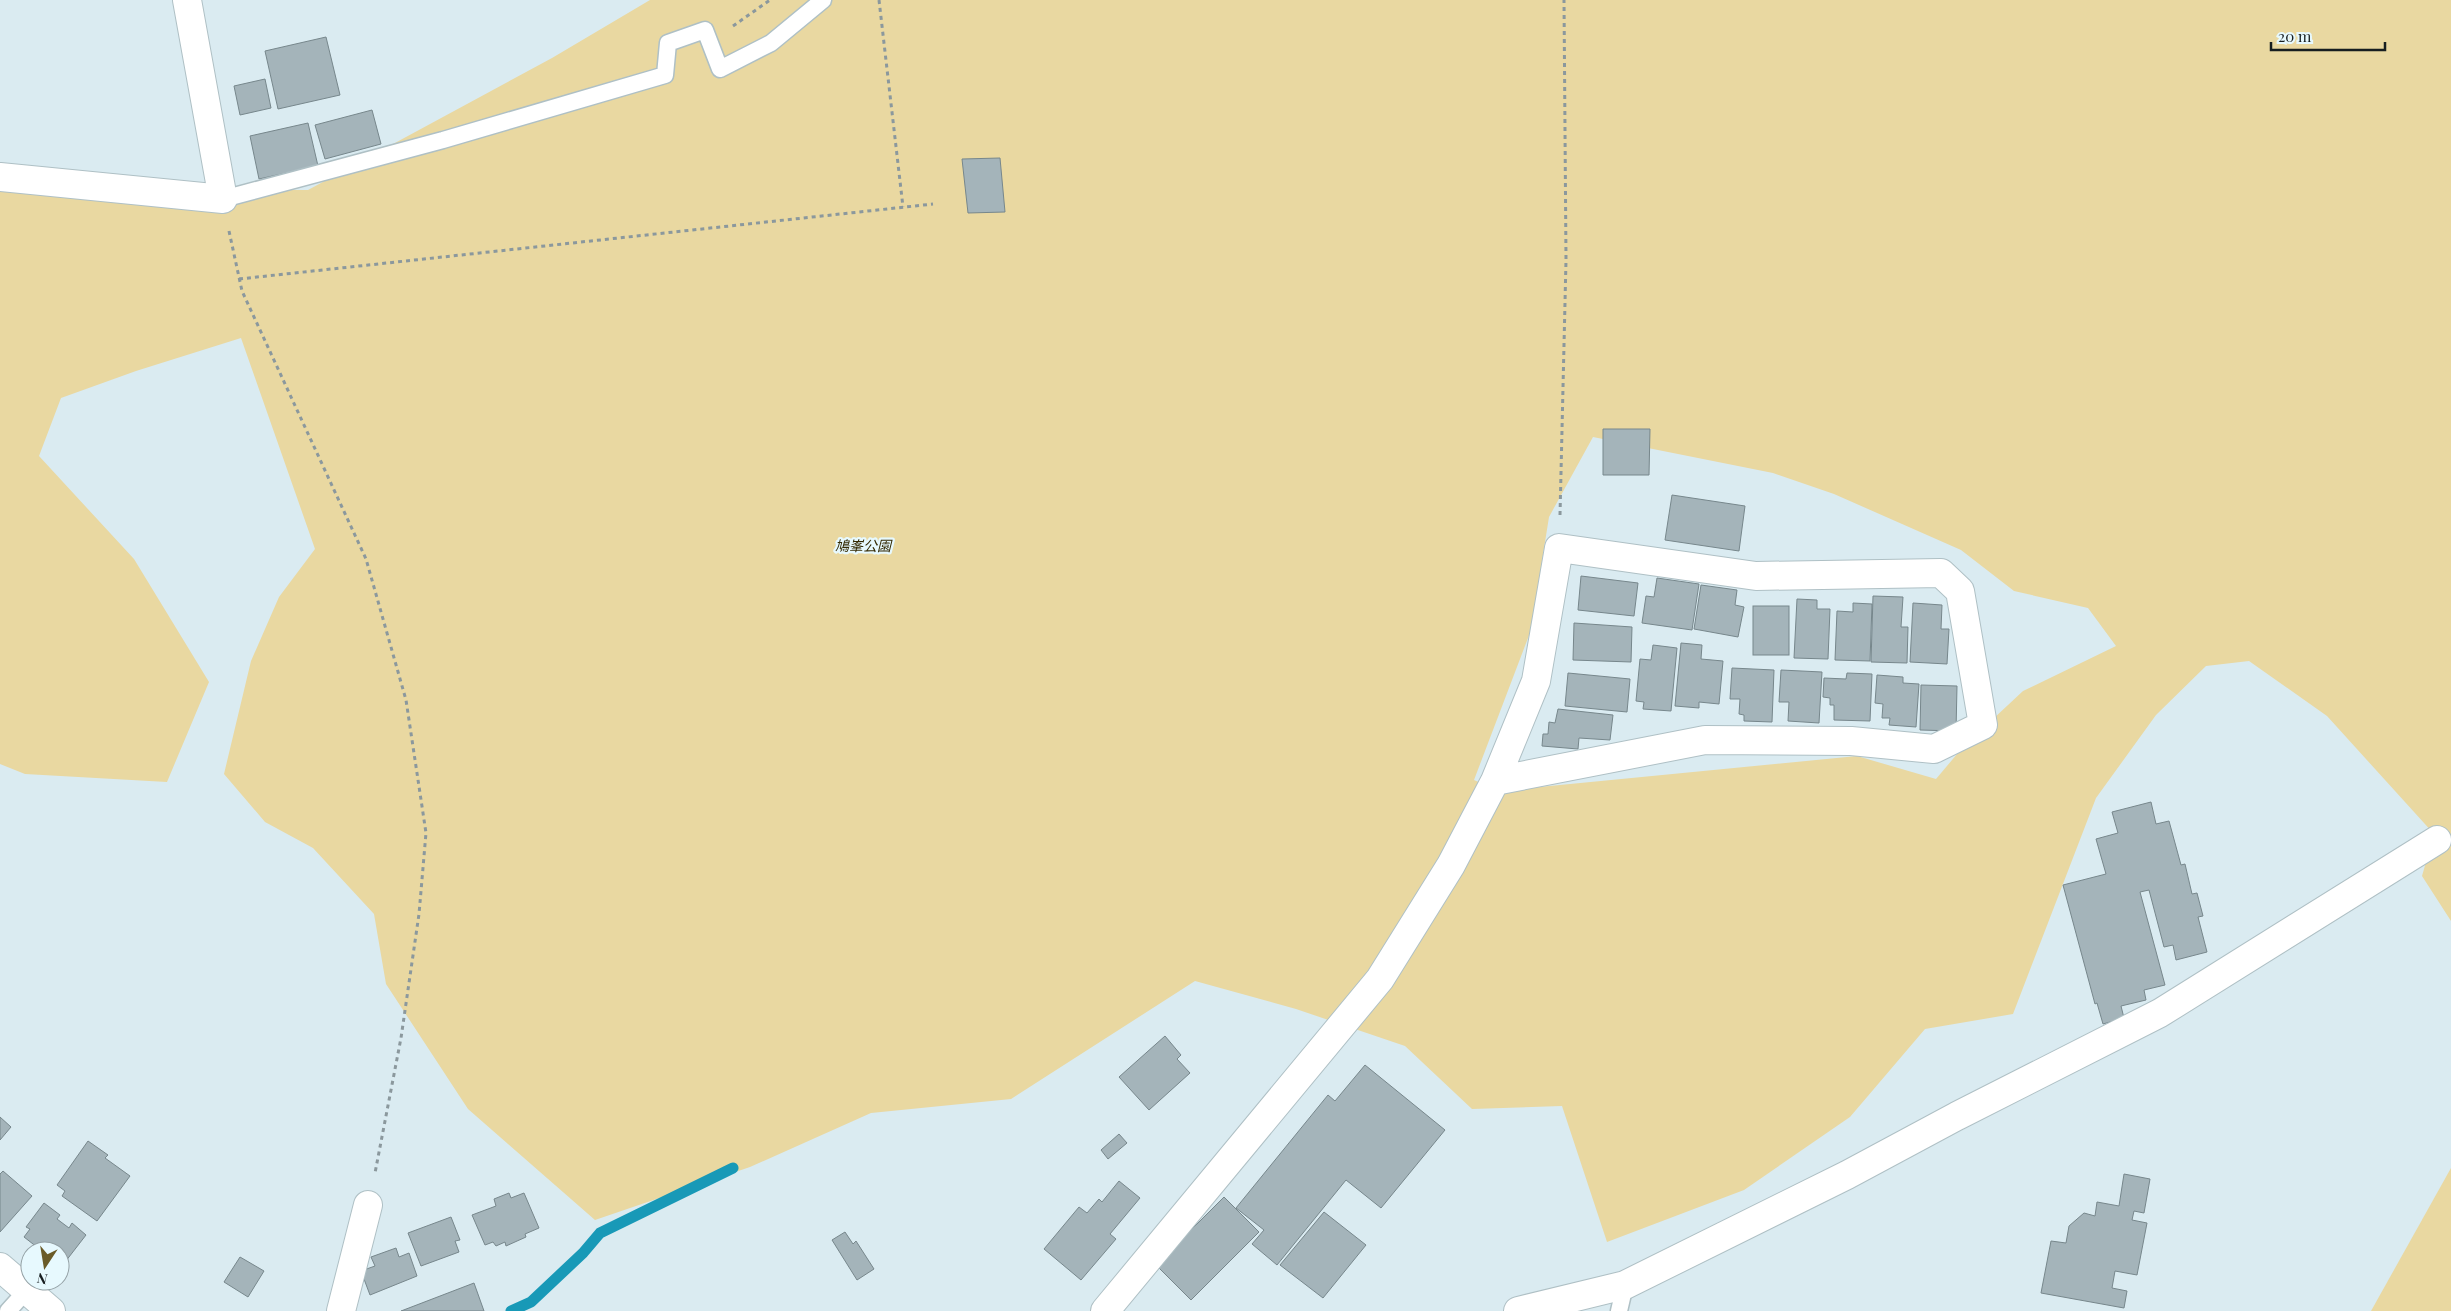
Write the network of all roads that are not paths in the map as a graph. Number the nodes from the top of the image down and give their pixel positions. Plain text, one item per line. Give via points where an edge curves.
1 (187, 0) edge
2 (824, 0) edge
3 (0, 177) edge
4 (223, 199) junction
5 (1495, 781) junction
6 (2437, 840) dead end
7 (368, 1205) road end
8 (0, 1267) edge
9 (1622, 1298) edge
10 (17, 1301) edge
11 (51, 1311) edge
12 (341, 1311) edge
13 (1105, 1311) edge
14 (1518, 1311) edge

1 - 4 street
2 - 4 lane via 771,43 720,68 705,30 668,43 665,75 443,140
3 - 4 street
5 - 5 street via 1705,740 1851,741 1934,749 1983,725 1960,591 1941,573 1756,576 1559,548 1536,682
5 - 13 street via 1451,865 1380,979
6 - 9 street via 2160,1013 1957,1116
7 - 12 street
8 - 10 street
9 - 14 street
10 - 11 street

